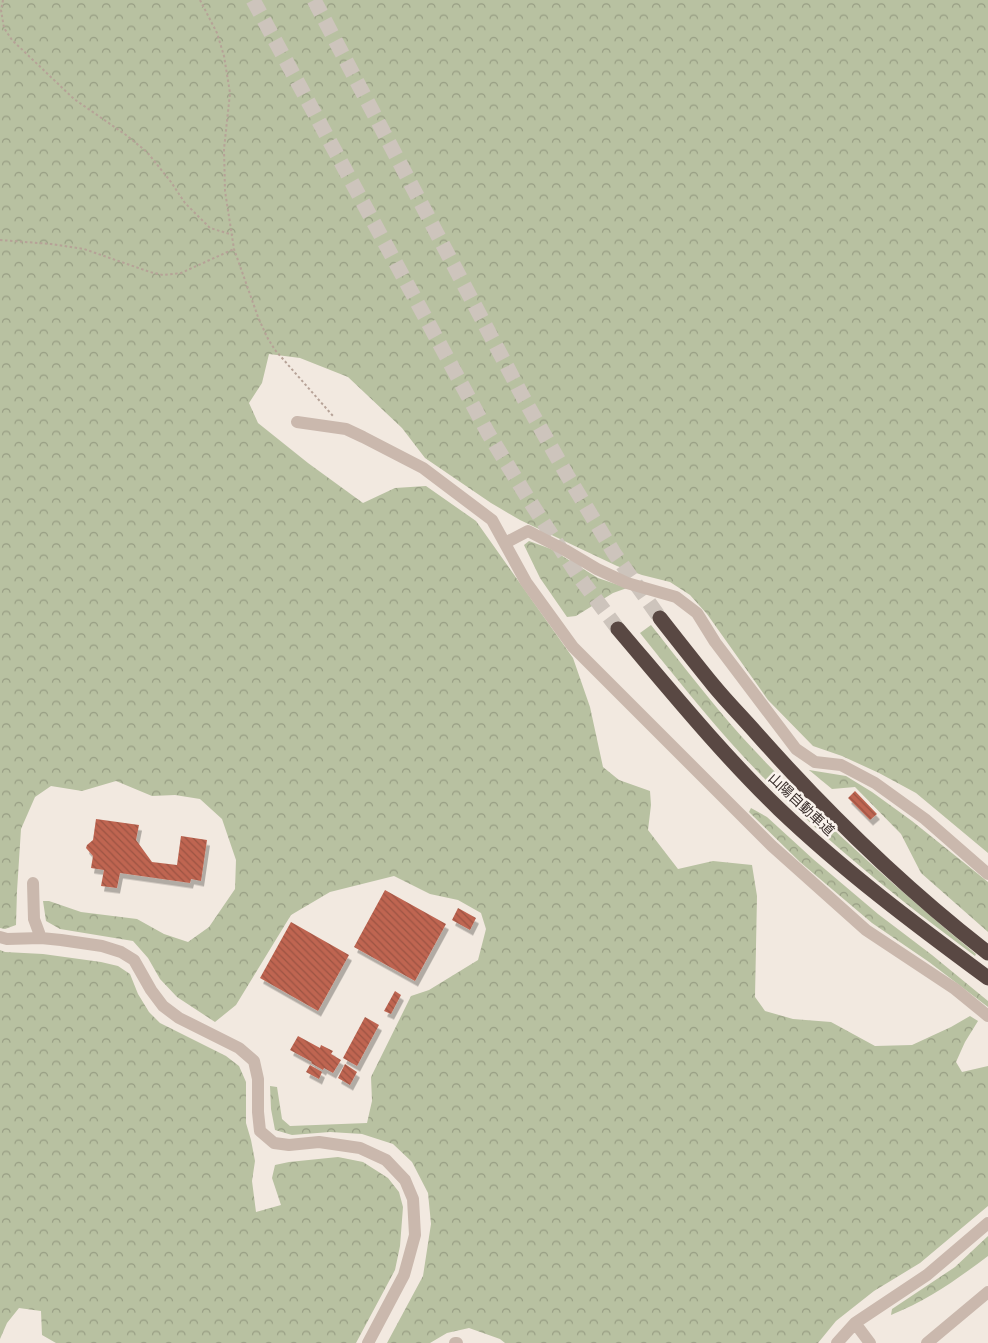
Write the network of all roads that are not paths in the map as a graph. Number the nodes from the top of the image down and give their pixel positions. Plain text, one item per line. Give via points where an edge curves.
1 (297, 422) dead end
2 (505, 543) junction
3 (660, 618) tunnel mouth
4 (618, 629) tunnel mouth
5 (988, 874) edge
6 (33, 883) dead end
7 (0, 937) edge
8 (41, 938) junction
9 (988, 953) edge
10 (988, 978) edge
11 (988, 1016) edge
12 (988, 1223) edge
13 (988, 1292) edge
14 (855, 1323) junction
15 (368, 1343) edge
16 (837, 1343) edge
17 (870, 1343) edge
18 (927, 1343) edge

1 - 2 street via 346,429 423,468 492,520
2 - 5 street via 528,531 627,583 676,597 697,613 715,642 796,749 815,762 841,765 875,783 924,819
2 - 11 street via 526,582 573,648 772,846 866,930 955,989
3 - 9 highway, 山陽自動車道 via 715,687 824,808 878,860
4 - 10 highway, 山陽自動車道 via 711,739 779,809 855,876
6 - 8 street via 34,919
7 - 8 street
8 - 15 street via 102,946 121,952 134,960 163,1006 179,1018 239,1048 254,1061 260,1130 274,1142 289,1145 319,1142 360,1148 386,1160 404,1180 413,1199 415,1235 404,1275
12 - 14 street via 927,1276
13 - 18 street
14 - 16 street
14 - 17 street

